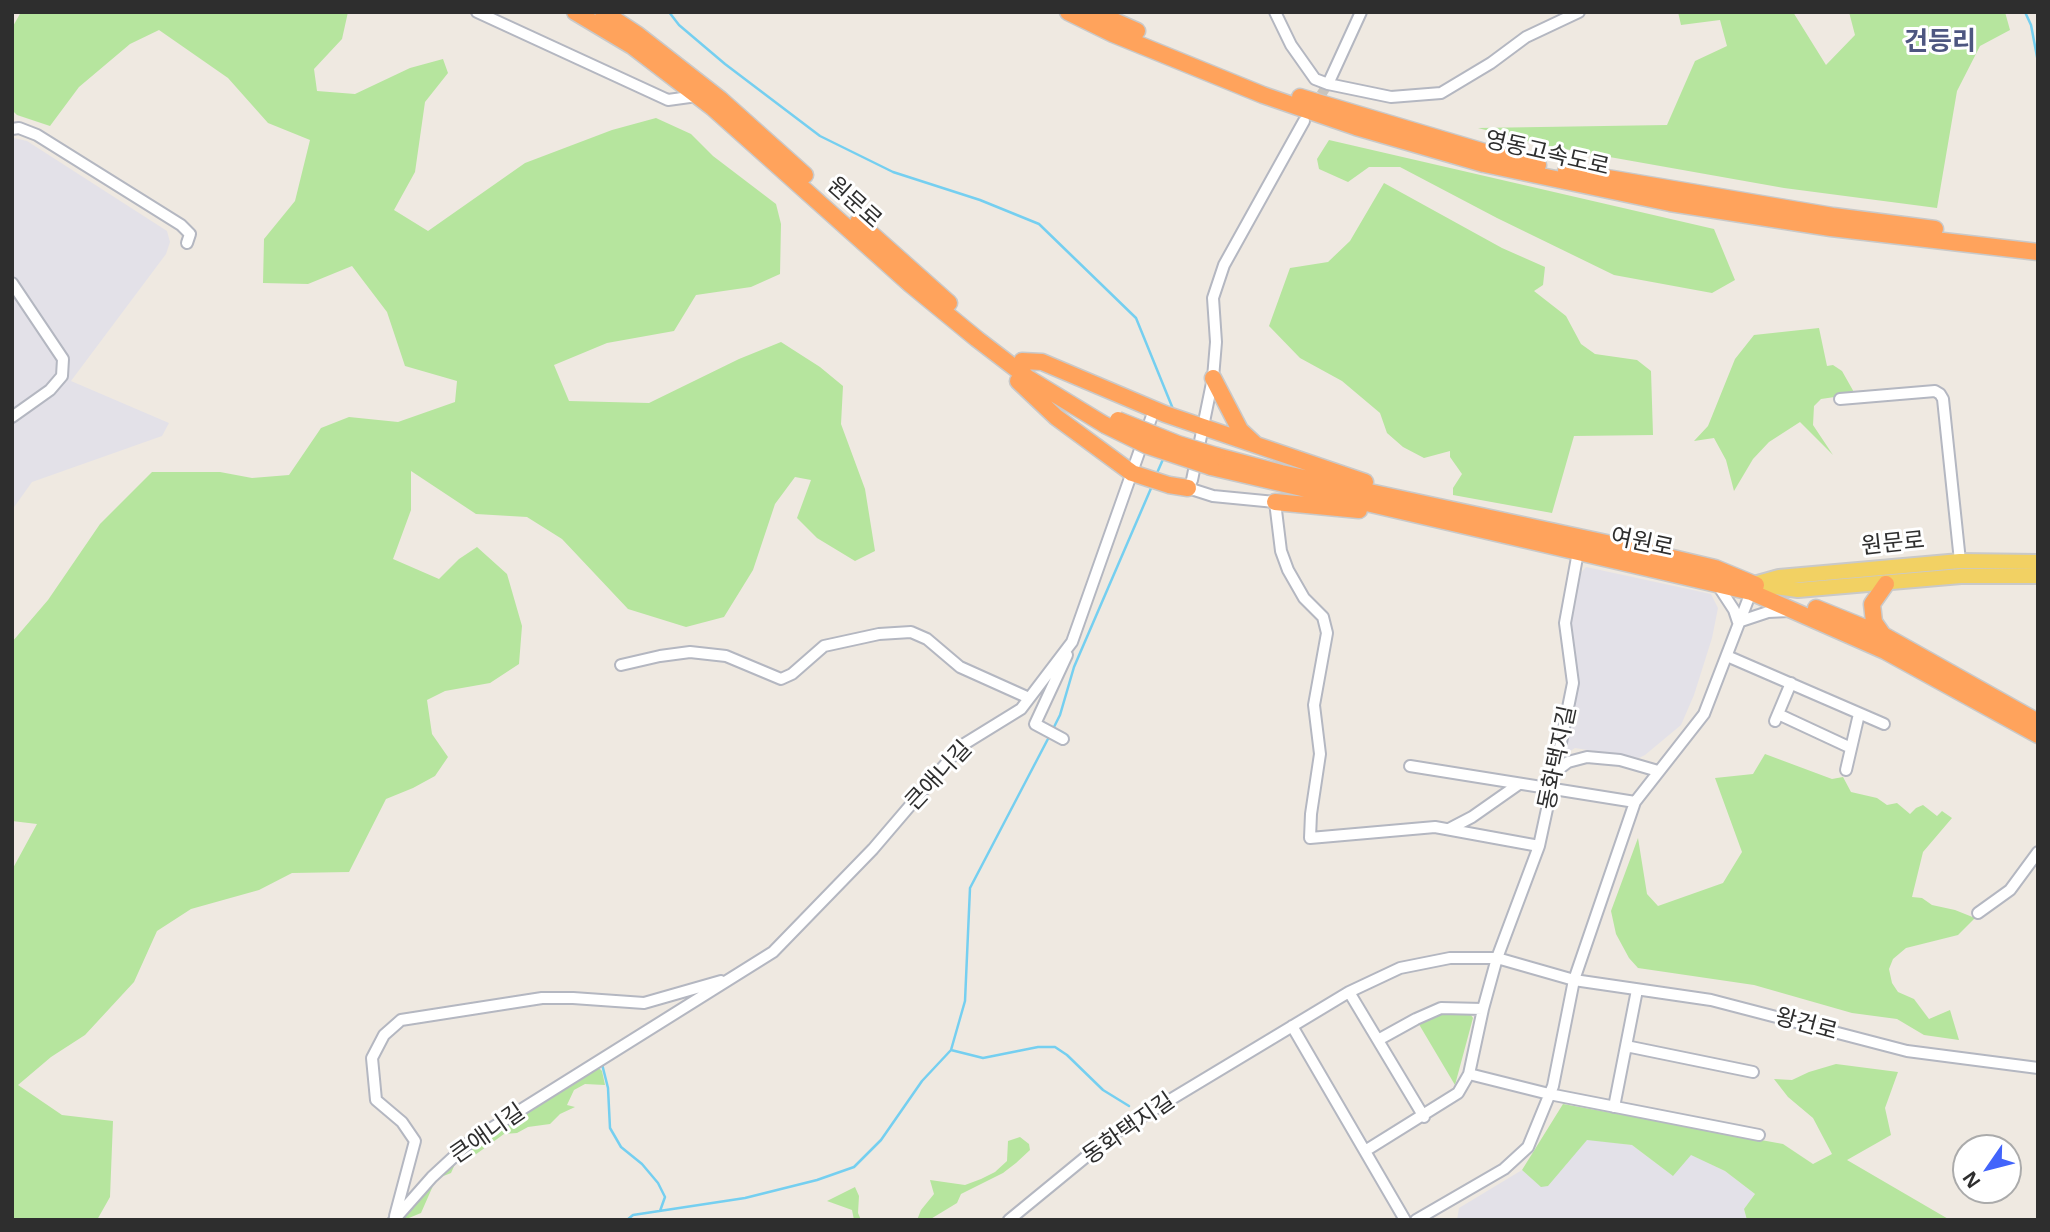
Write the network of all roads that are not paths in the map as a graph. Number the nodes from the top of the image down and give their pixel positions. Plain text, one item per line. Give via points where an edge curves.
1 (477, 12) edge
2 (575, 12) edge
3 (603, 12) edge
4 (1068, 12) edge
5 (1094, 12) edge
6 (1275, 12) edge
7 (1362, 12) edge
8 (1579, 12) edge
9 (1328, 84) junction
10 (697, 96) junction
11 (1304, 121) dead end
12 (12, 130) edge
13 (187, 243) dead end
14 (2031, 246) edge
15 (12, 283) edge
16 (977, 339) junction
17 (1022, 361) junction
18 (1213, 378) junction
19 (1840, 399) dead end
20 (1159, 412) junction
21 (12, 417) edge
22 (1107, 420) junction
23 (1195, 425) junction
24 (1259, 447) junction
25 (1137, 475) junction
26 (1188, 488) junction
27 (1275, 502) junction
28 (1395, 504) junction
29 (1618, 531) dead end
30 (1602, 542) junction
31 (1580, 545) junction
32 (1960, 561) junction
33 (2038, 562) edge
34 (1961, 576) junction
35 (2038, 576) edge
36 (1717, 584) junction
37 (1886, 584) junction
38 (1753, 588) junction
39 (1795, 610) junction
40 (1738, 622) junction
41 (1883, 635) junction
42 (1072, 642) junction
43 (1727, 656) junction
44 (621, 665) dead end
45 (1791, 683) junction
46 (1029, 698) junction
47 (1859, 714) junction
48 (2038, 722) edge
49 (1884, 724) dead end
50 (2038, 735) edge
51 (1060, 738) dead end
52 (1851, 748) junction
53 (1410, 766) dead end
54 (1846, 770) dead end
55 (1658, 771) junction
56 (1555, 772) junction
57 (1519, 784) junction
58 (1551, 789) junction
59 (1635, 803) junction
60 (1449, 829) junction
61 (1539, 846) junction
62 (2038, 852) edge
63 (1978, 913) dead end
64 (1497, 958) junction
65 (737, 976) junction
66 (1574, 980) junction
67 (1637, 989) junction
68 (1349, 992) junction
69 (1483, 1009) junction
70 (1292, 1026) junction
71 (1378, 1040) junction
72 (1626, 1046) junction
73 (2038, 1068) edge
74 (1753, 1072) dead end
75 (1469, 1074) junction
76 (1549, 1094) junction
77 (1614, 1107) junction
78 (1424, 1117) junction
79 (1759, 1135) dead end
80 (1365, 1151) junction
81 (394, 1219) edge
82 (1009, 1220) edge
83 (1405, 1220) edge
84 (1416, 1220) edge

1 - 10 street via 668,100
2 - 10 highway, 원문로 via 632,46
3 - 17 highway, 원문로 via 720,99 925,282
4 - 14 highway, 영동고속도로 via 1317,114 1483,164 1670,203 1831,228
5 - 14 highway, 영동고속도로 via 1267,86 1489,153 1673,191
6 - 9 street via 1315,79
7 - 9 street
8 - 9 street via 1526,37 1441,93 1391,97
10 - 16 highway, 원문로
11 - 18 street via 1224,265 1213,298
12 - 13 street via 37,135 181,225 190,234
15 - 21 street via 63,359 62,376 50,390
16 - 22 highway, 원문로 via 1066,403
16 - 25 highway via 1056,417
17 - 20 highway via 1042,362
17 - 22 highway, 원문로
18 - 23 street
18 - 24 highway via 1240,430
19 - 32 street via 1940,394
20 - 23 highway
20 - 25 street, 큰애니길
22 - 28 highway, 여원로, bridge via 1148,446
23 - 24 highway
23 - 26 street
24 - 28 highway via 1376,485
25 - 26 highway
25 - 42 street, 큰애니길
26 - 27 street via 1213,496
27 - 28 highway via 1339,509
27 - 60 street via 1288,570 1304,598 1323,617 1327,633 1314,705 1320,754 1310,838
28 - 31 highway, 여원로
29 - 30 highway
30 - 31 highway, 여원로
30 - 38 highway, 여원로 via 1715,568
31 - 36 highway, 여원로
31 - 56 street, 동화택지길 via 1564,623 1573,683
32 - 33 main road, 원문로
32 - 34 main road
32 - 38 main road, 원문로 via 1779,577
34 - 35 main road, 원문로
34 - 37 main road, 원문로
36 - 38 highway, 여원로
36 - 40 street
37 - 38 main road, 원문로
37 - 41 highway via 1872,604 1874,622
38 - 39 highway, 여원로
38 - 40 street
38 - 41 highway, 여원로
39 - 40 street via 1768,611
39 - 50 highway, 여원로 via 1885,651
40 - 43 street
41 - 48 highway, 여원로
42 - 46 street, 큰애니길
42 - 51 street via 1035,724
43 - 45 street
43 - 55 street via 1704,714
44 - 46 street via 690,652 726,656 781,679 824,646 912,632 960,667
45 - 47 street
45 - 52 street via 1776,718
46 - 65 street, 큰애니길 via 1021,709 961,746 873,849 773,952
47 - 49 street
47 - 52 street
52 - 54 street
53 - 57 street
55 - 56 street via 1587,757 1568,762
55 - 59 street
56 - 58 street, 동화택지길
57 - 58 street
57 - 60 street
58 - 59 street
58 - 61 street, 동화택지길
59 - 66 street
60 - 61 street
61 - 64 street, 동화택지길
62 - 63 street via 2010,890
64 - 66 street, 동화택지길
64 - 68 street, 동화택지길 via 1450,958 1400,968
64 - 69 street, 동화택지길
65 - 81 street, 큰애니길 via 471,1141
65 - 81 street, 큰애니길 via 644,1003 542,998 401,1020 384,1035 372,1058 376,1100 402,1122 415,1141
66 - 67 street, 왕건로
66 - 76 street
67 - 72 street
67 - 73 street, 왕건로 via 1710,1000 1907,1051
68 - 70 street, 동화택지길
68 - 71 street
69 - 71 street via 1441,1008
69 - 75 street, 동화택지길
70 - 80 street
70 - 82 street, 동화택지길 via 1115,1133
71 - 78 street
72 - 74 street
72 - 77 street
75 - 76 street
75 - 78 street, 동화택지길 via 1458,1093
76 - 77 street
76 - 84 street via 1528,1147 1504,1169
77 - 79 street
78 - 80 street, 동화택지길
80 - 83 street

